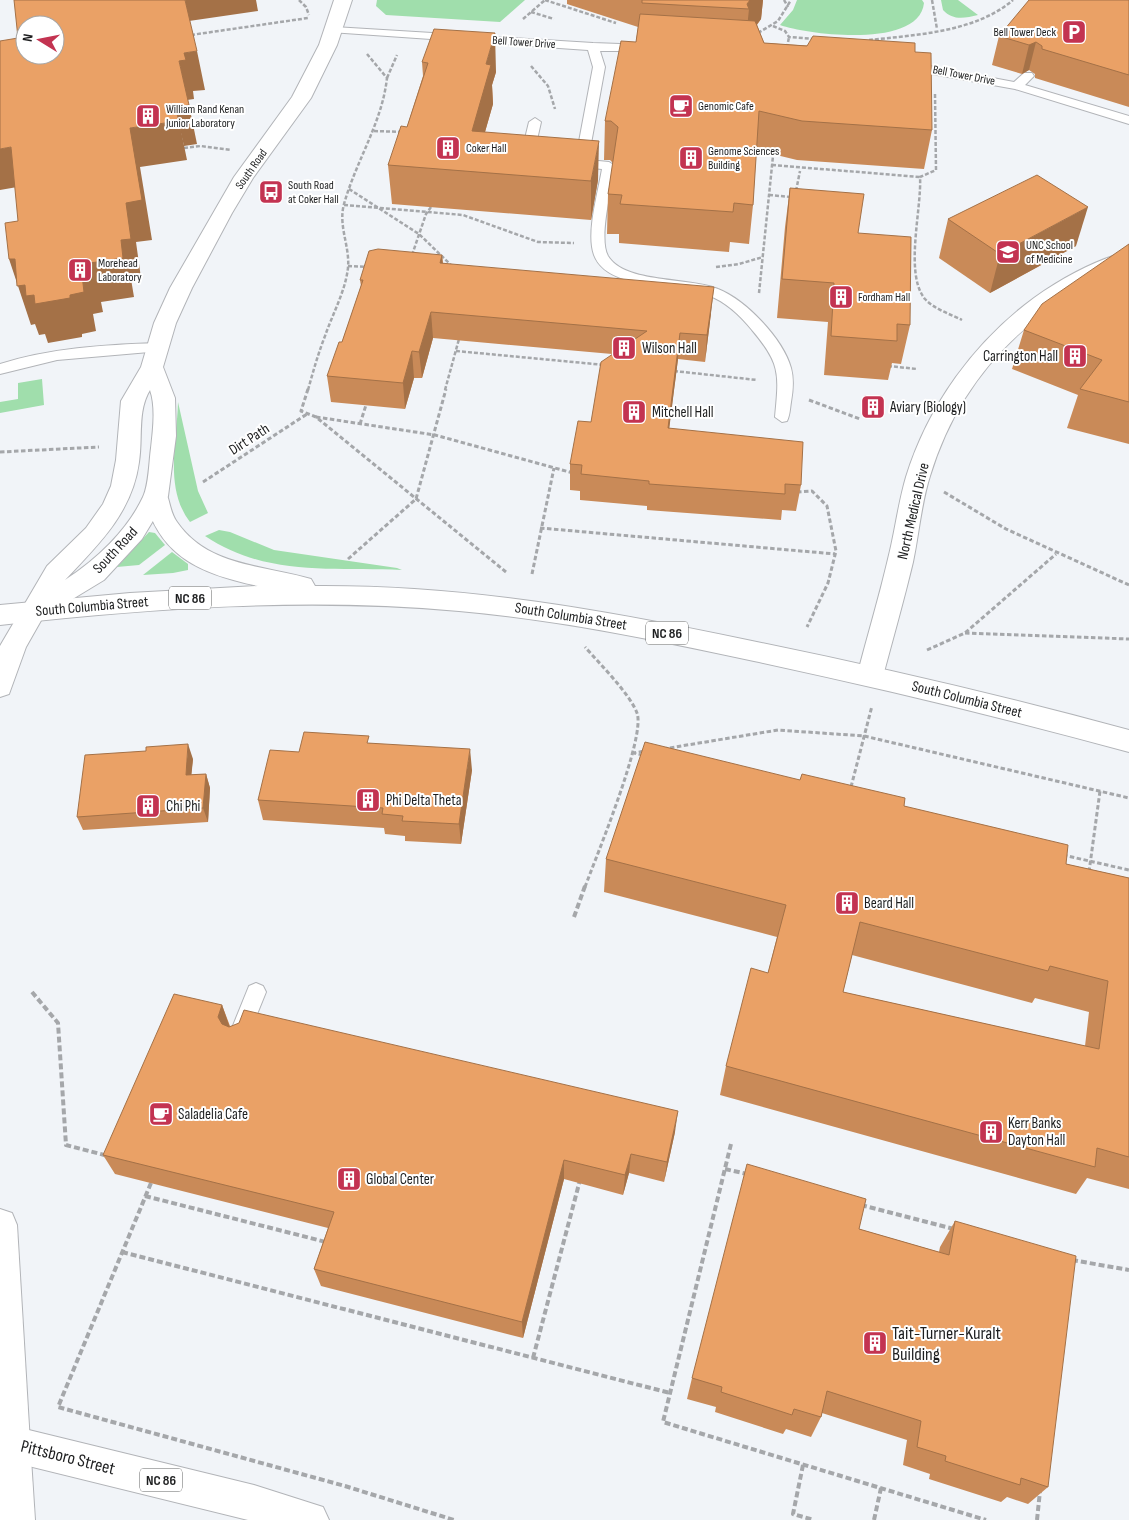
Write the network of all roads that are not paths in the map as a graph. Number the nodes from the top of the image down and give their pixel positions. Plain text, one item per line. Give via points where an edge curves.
1 (343, 0) edge
2 (334, 30) junction
3 (593, 47) junction
4 (654, 47) edge
5 (895, 65) edge
6 (1028, 76) edge
7 (1017, 86) junction
8 (1129, 120) edge
9 (535, 122) dead end
10 (542, 159) edge
11 (566, 162) edge
12 (581, 163) junction
13 (1129, 258) edge
14 (154, 358) junction
15 (0, 369) edge
16 (782, 417) dead end
17 (156, 496) junction
18 (345, 596) junction
19 (35, 611) junction
20 (0, 615) edge
21 (870, 676) junction
22 (0, 687) edge
23 (1129, 741) edge
24 (256, 992) dead end
25 (238, 1038) edge
26 (0, 1225) edge
27 (6, 1442) edge
28 (16, 1520) edge
29 (310, 1520) edge

1 - 2 main road, South Road
2 - 3 lane, Bell Tower Drive
2 - 14 main road, South Road via 301,98 244,177 201,249 164,323
3 - 4 lane, Bell Tower Drive
3 - 12 lane via 599,67
5 - 7 lane, Bell Tower Drive via 934,69
6 - 7 lane, Bell Tower Drive
7 - 8 lane
9 - 10 lane via 526,155
11 - 12 lane
12 - 16 lane via 609,166 597,240 601,258 615,271 640,279 712,291 744,310 773,346 785,374
13 - 21 main road, North Medical Drive via 1097,269 1000,336 956,392 936,428 918,477
14 - 15 lane via 124,348
14 - 17 main road, South Road via 164,398 164,436
14 - 19 main road, South Road via 132,402 128,460 123,486 114,507 95,534 56,573
17 - 18 main road via 168,528 196,554 224,568
17 - 19 main road, South Road via 133,533 95,573
18 - 19 main road, South Columbia Street / NC 86 via 182,598
18 - 21 main road, South Columbia Street / NC 86 via 423,598 581,616
19 - 20 main road, South Columbia Street / NC 86
19 - 22 main road via 13,646
21 - 23 main road, South Columbia Street / NC 86 via 985,702
24 - 25 lane
26 - 27 main road
27 - 28 main road
27 - 29 main road, Pittsboro Street / NC 86 via 254,1503

